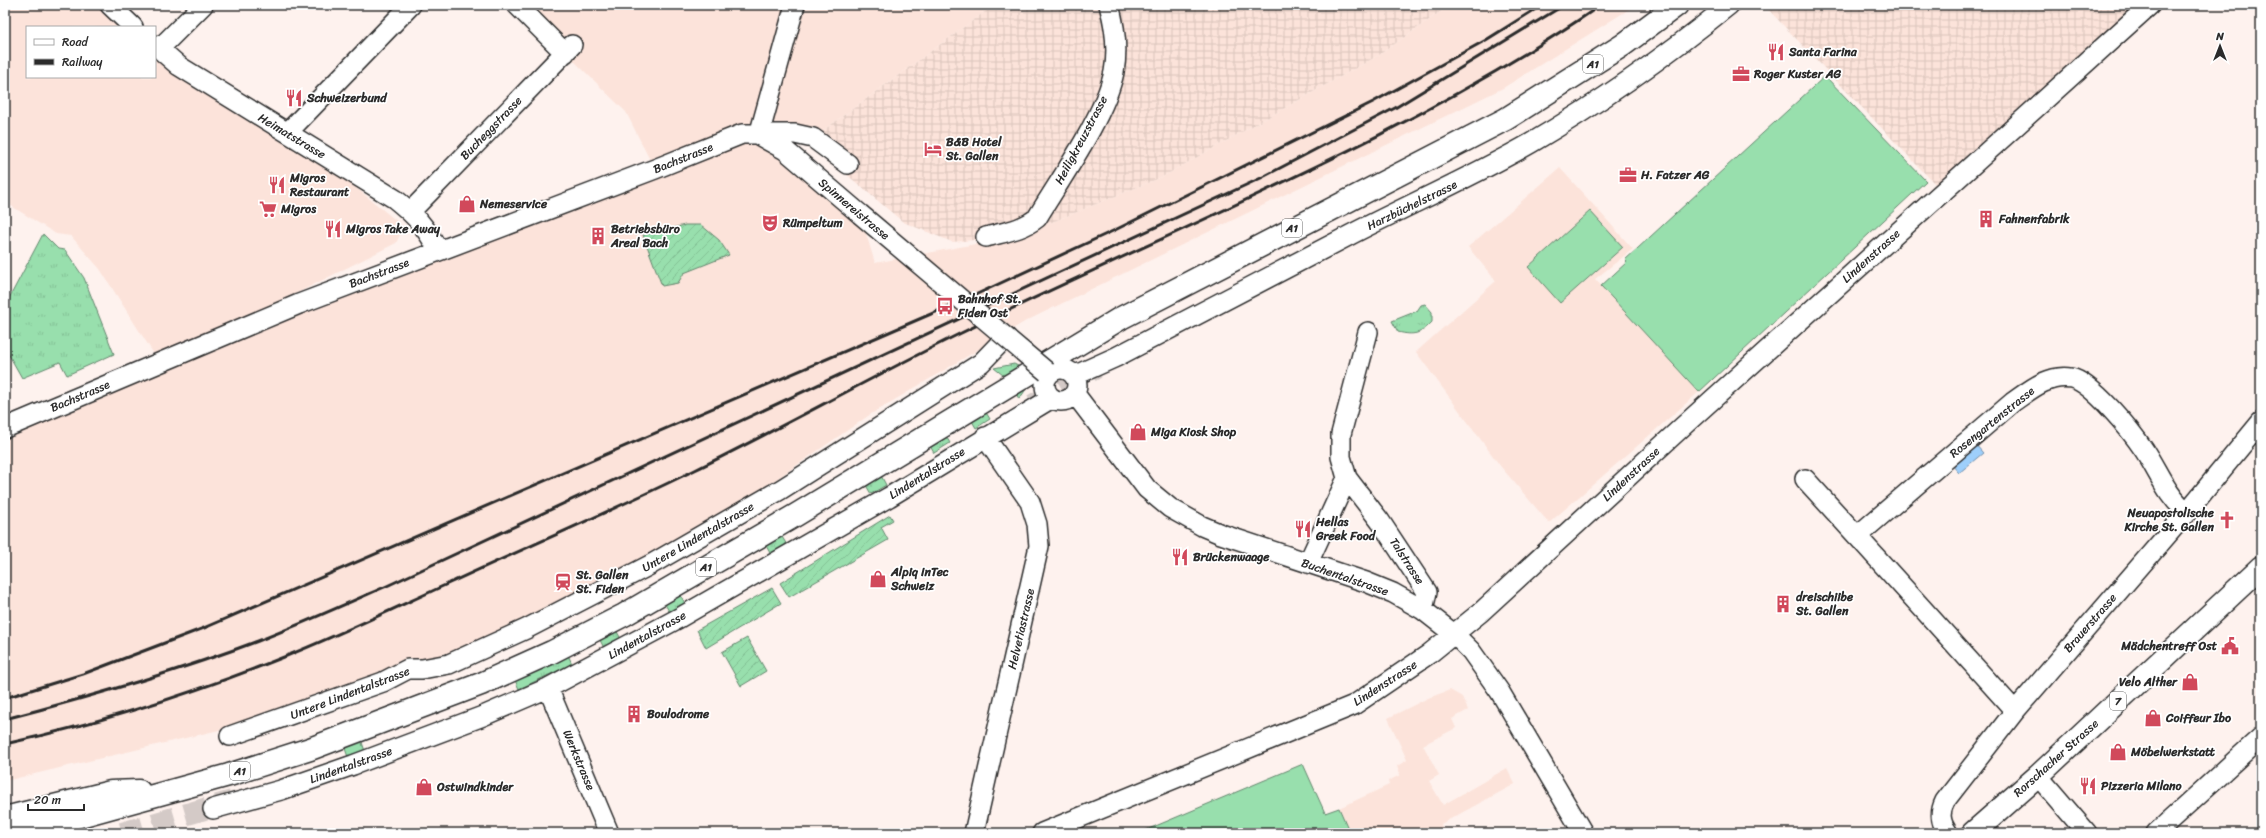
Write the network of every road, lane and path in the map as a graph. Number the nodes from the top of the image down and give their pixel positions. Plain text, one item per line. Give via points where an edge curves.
1 (110, 5) edge
2 (203, 5) edge
3 (411, 5) edge
4 (517, 5) edge
5 (795, 5) edge
6 (1108, 5) edge
7 (1677, 5) edge
8 (1729, 5) edge
9 (2150, 5) edge
10 (132, 26) edge
11 (157, 47) edge
12 (288, 132) junction
13 (759, 135) junction
14 (848, 164) dead end
15 (411, 211) junction
16 (986, 237) dead end
17 (438, 250) junction
18 (1368, 332) dead end
19 (1006, 337) junction
20 (1048, 373) junction
21 (1076, 384) junction
22 (1052, 398) junction
23 (2261, 422) edge
24 (5, 428) edge
25 (985, 437) junction
26 (1347, 478) junction
27 (1805, 479) dead end
28 (2187, 512) junction
29 (1857, 536) junction
30 (1308, 564) junction
31 (2261, 567) edge
32 (1423, 610) junction
33 (1455, 635) junction
34 (548, 688) junction
35 (2015, 711) junction
36 (230, 736) dead end
37 (2261, 737) edge
38 (2038, 776) junction
39 (170, 791) junction
40 (213, 809) tunnel mouth
41 (5, 818) edge
42 (18, 833) edge
43 (609, 833) edge
44 (974, 833) edge
45 (1042, 833) edge
46 (1583, 833) edge
47 (1948, 833) edge
48 (1973, 833) edge
49 (2087, 833) edge
50 (2156, 833) edge

1 - 10 street
2 - 11 street
3 - 12 street
4 - 15 street, Bucheggstrasse via 568,49
5 - 13 street
6 - 16 street, Heiligkreuzstrasse via 1115,25 1114,71 1100,109 1037,218 1029,225
7 - 39 main road, A1 via 1623,45 1506,119 1188,282 1080,341 809,507 624,615 481,684 310,749
8 - 21 street, Harzbüchelstrasse via 1681,44 1611,93 1530,143 1352,234
9 - 33 street, Lindenstrasse
11 - 12 street, Heimatstrasse via 179,66
12 - 15 street, Heimatstrasse
13 - 14 street via 794,134 813,138
13 - 17 street, Bachstrasse via 742,134 655,170
13 - 19 street, Spinnereistrasse, bridge via 785,150
15 - 17 street, Heimatstrasse via 426,227
17 - 24 street, Bachstrasse via 253,322
18 - 26 street, Talstrasse via 1341,434 1341,457
19 - 20 street, Spinnereistrasse, bridge
19 - 36 street, Untere Lindentalstrasse via 981,363 780,490 650,565 493,645 449,664 408,669 383,682
20 - 21 street via 1062,370
20 - 22 street via 1044,387
21 - 22 street via 1065,399
21 - 30 street, Buchentalstrasse via 1134,474 1155,497 1202,526
22 - 25 street, Lindentalstrasse
23 - 28 street, Brauerstrasse
25 - 34 street, Lindentalstrasse via 889,497 679,618
25 - 44 street, Helvetiastrasse via 1030,502 1038,524 1039,546
26 - 30 street
26 - 32 street, Talstrasse via 1380,521 1427,592
27 - 29 street
28 - 29 street, Rosengartenstrasse via 2176,503 2143,449 2095,393 2072,378 2058,378 2034,387 2014,402
28 - 35 street, Brauerstrasse
29 - 35 street
30 - 32 street, Buchentalstrasse via 1366,582 1393,593
31 - 38 main road, Rorschacher Strasse / 7
32 - 33 street, Buchentalstrasse
33 - 45 street, Lindenstrasse via 1354,705
33 - 46 street, Buchentalstrasse via 1471,651 1500,692
34 - 40 street, Lindentalstrasse via 483,716 353,765 281,790
34 - 43 street, Werkstrasse
35 - 47 street, Brauerstrasse via 1945,801 1940,811
37 - 50 street
38 - 48 main road, Rorschacher Strasse / 7
38 - 49 street
39 - 41 main road, A1 via 111,792
39 - 42 main road, A1

